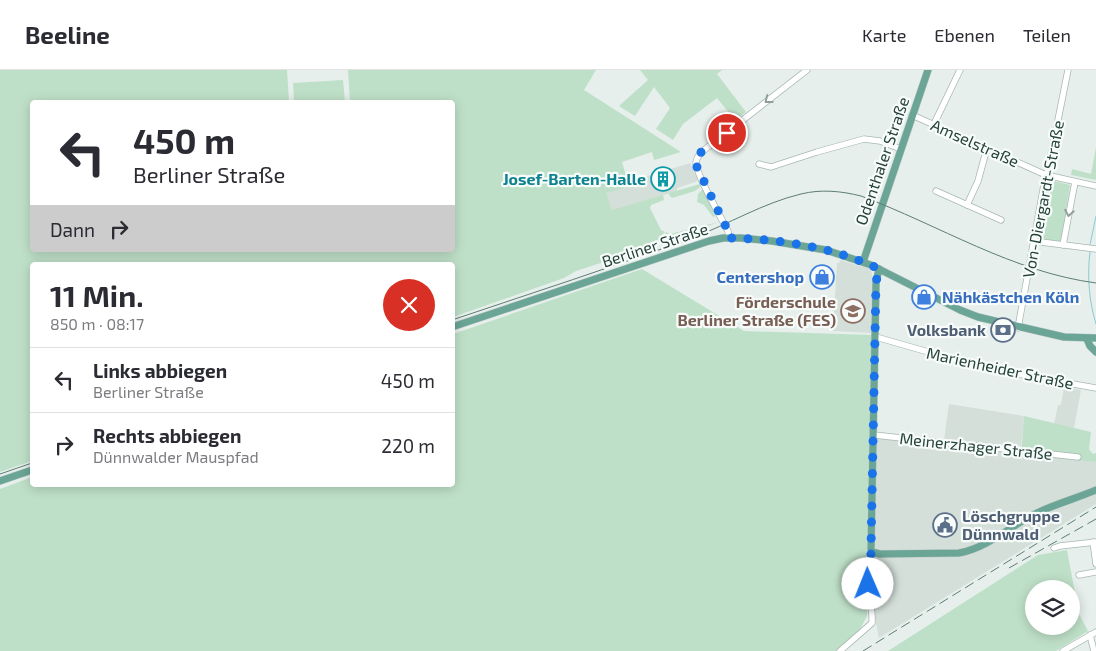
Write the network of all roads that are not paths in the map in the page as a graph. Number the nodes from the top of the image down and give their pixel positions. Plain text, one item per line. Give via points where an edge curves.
1 (807, 70) edge
2 (928, 70) edge
3 (960, 70) edge
4 (1068, 70) edge
5 (912, 115) junction
6 (934, 124) junction
7 (987, 148) junction
8 (901, 149) junction
9 (759, 164) dead end
10 (1046, 175) junction
11 (1075, 182) junction
12 (1096, 186) edge
13 (936, 191) dead end
14 (967, 204) junction
15 (1002, 220) dead end
16 (729, 238) junction
17 (1033, 241) junction
18 (1063, 245) junction
19 (1092, 249) edge
20 (863, 262) junction
21 (879, 269) junction
22 (455, 326) edge
23 (1018, 328) junction
24 (876, 337) junction
25 (1096, 338) edge
26 (1087, 339) junction
27 (1096, 352) edge
28 (1096, 388) edge
29 (874, 435) junction
30 (1078, 457) dead end
31 (30, 471) edge
32 (0, 481) edge
33 (1096, 490) edge
34 (1094, 542) edge
35 (1054, 548) dead end
36 (872, 552) junction
37 (1096, 564) edge
38 (1096, 572) edge
39 (1079, 575) dead end
40 (1093, 633) edge
41 (840, 651) edge
42 (1063, 651) edge
43 (1094, 651) edge

1 -> 16 street via 696,159 698,171
2 - 5 main road, Odenthaler Straße
3 - 6 street
4 - 10 street, Von-Diergardt-Straße
5 - 6 street, Amselstraße
5 - 8 main road, Odenthaler Straße
6 - 7 street, Amselstraße
7 - 10 street, Amselstraße
7 - 14 street via 978,181
8 - 9 street via 864,139 771,167
8 - 20 main road, Odenthaler Straße
10 - 11 street, Amselstraße
10 - 17 street, Von-Diergardt-Straße
11 - 12 street, Amselstraße
11 -> 18 street, Von-Diergardt-Straße
13 - 14 street
14 - 15 street
16 - 20 main road, Berliner Straße via 812,247
16 - 22 main road, Berliner Straße via 686,248
17 - 18 street
17 - 23 street, Von-Diergardt-Straße
18 - 19 street
20 - 21 main road, Berliner Straße
21 - 23 main road, Berliner Straße via 960,310
21 - 24 main road via 876,279
23 - 26 main road, Berliner Straße
24 - 28 street, Marienheider Straße via 984,368
24 - 29 main road
25 - 26 main road, Berliner Straße
26 - 27 main road
29 - 30 street, Meinerzhager Straße
29 - 36 main road
31 - 32 main road
33 - 36 main road via 1044,509 971,550 958,553
34 - 35 street
34 - 37 street
36 - 41 street via 866,568 872,623
38 - 39 street
40 - 42 street
40 - 43 street

